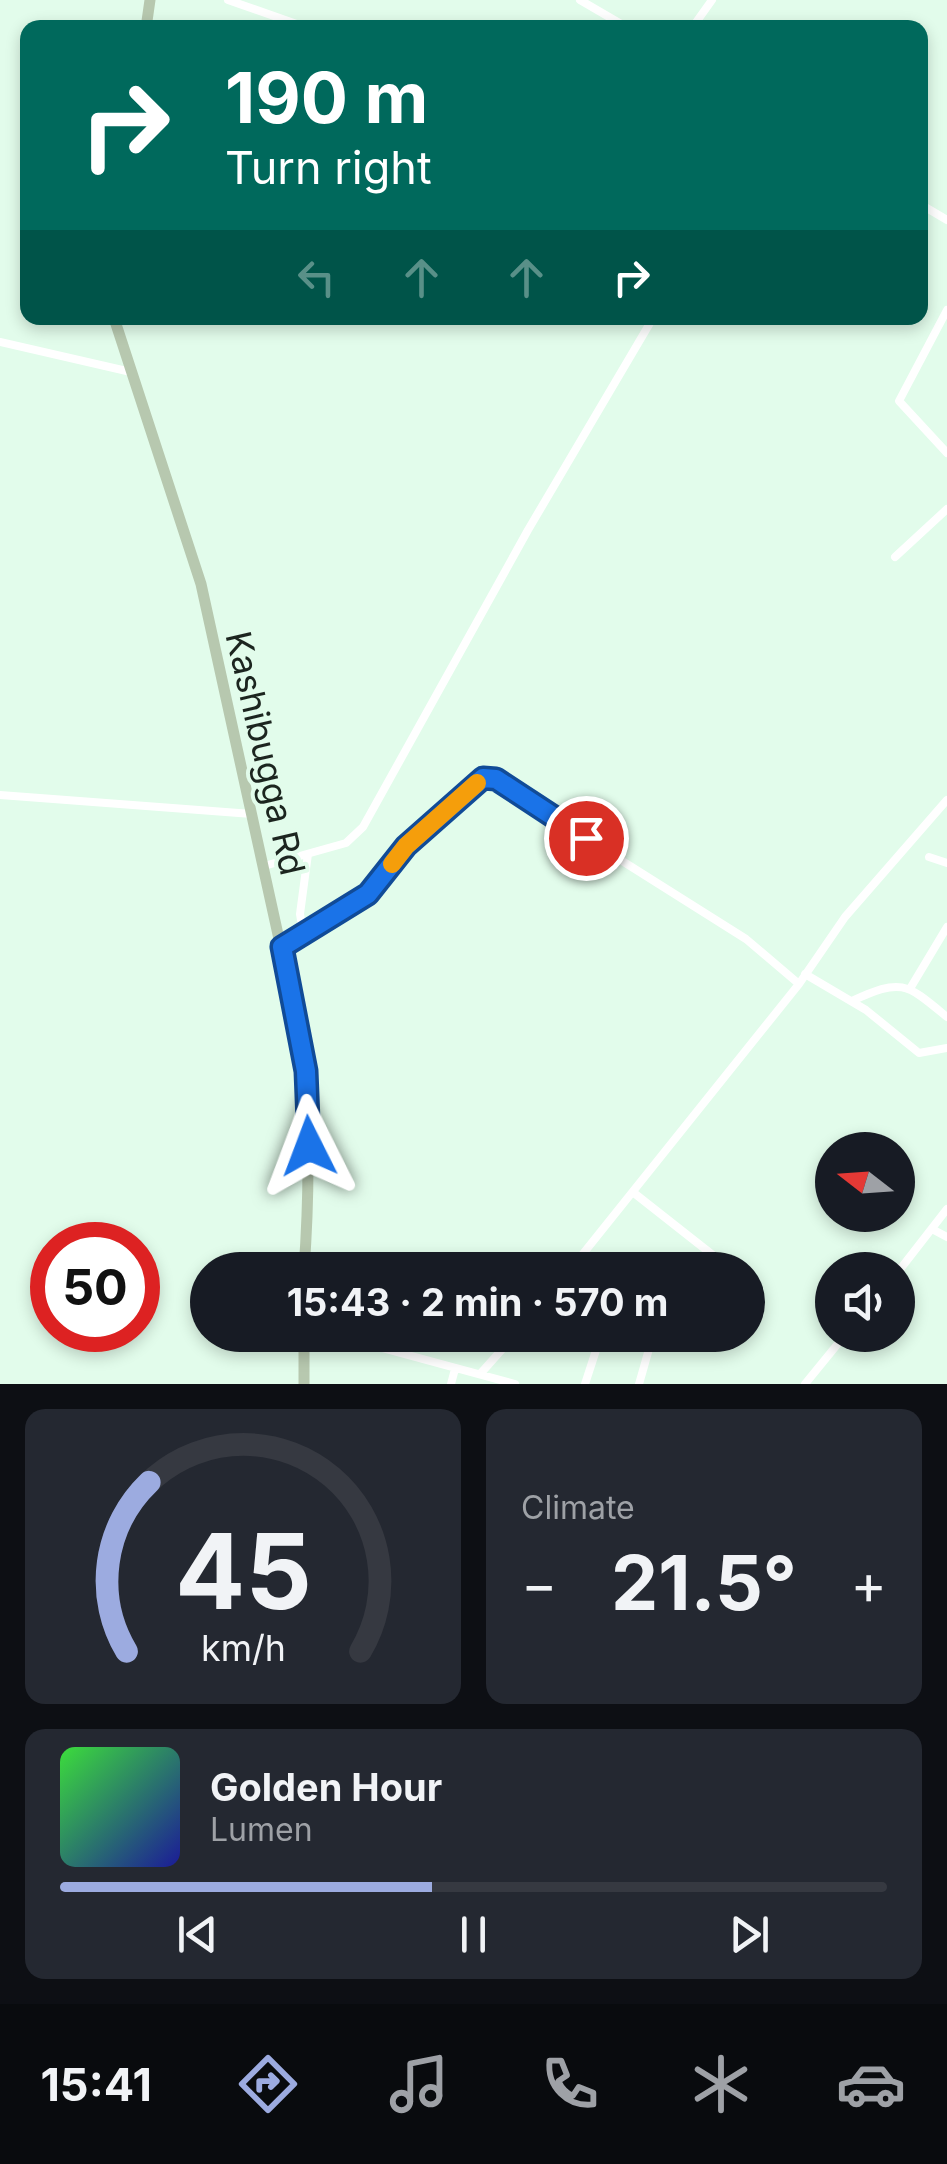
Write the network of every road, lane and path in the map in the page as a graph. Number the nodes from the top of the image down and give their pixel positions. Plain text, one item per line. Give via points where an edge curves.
1 (228, 0) edge
2 (580, 0) edge
3 (285, 20) edge
4 (614, 20) edge
5 (947, 310) edge
6 (116, 325) edge
7 (649, 325) edge
8 (0, 342) edge
9 (131, 372) junction
10 (947, 454) edge
11 (947, 509) edge
12 (894, 557) dead end
13 (0, 795) edge
14 (947, 800) edge
15 (252, 814) junction
16 (308, 854) junction
17 (929, 857) dead end
18 (947, 863) edge
19 (264, 866) junction
20 (947, 927) edge
21 (303, 932) junction
22 (282, 947) junction
23 (805, 974) junction
24 (799, 984) junction
25 (911, 987) junction
26 (852, 1001) junction
27 (947, 1017) edge
28 (947, 1048) edge
29 (634, 1192) junction
30 (947, 1210) edge
31 (932, 1228) junction
32 (947, 1237) edge
33 (305, 1252) edge
34 (585, 1252) edge
35 (709, 1252) edge
36 (913, 1252) edge
37 (304, 1352) edge
38 (394, 1352) edge
39 (501, 1352) edge
40 (595, 1352) edge
41 (648, 1352) edge
42 (831, 1352) edge
43 (455, 1369) junction
44 (481, 1374) junction
45 (304, 1384) edge
46 (451, 1384) edge
47 (512, 1384) edge
48 (585, 1384) edge
49 (638, 1384) edge
50 (805, 1384) edge

1 - 3 street
2 - 4 street
5 - 10 street via 899,401
6 - 9 main road, Kashibugga Rd
7 - 16 street via 363,828 346,843
8 - 9 street
9 - 15 main road, Kashibugga Rd via 200,584
11 - 12 street
13 - 15 street
14 - 23 street
15 - 19 main road, Kashibugga Rd
16 - 19 street
16 - 21 street
17 - 18 street
19 - 22 main road, Kashibugga Rd
20 - 25 street
21 - 22 street
21 - 24 street via 368,894 406,846 490,776 746,939
22 - 33 main road, Kashibugga Rd via 306,1071
23 - 24 street
23 - 26 street
24 - 29 street
25 - 26 street via 885,986
25 - 27 street
26 - 28 street via 920,1053
29 - 34 street
29 - 35 street
30 - 31 street
31 - 32 street
31 - 36 street
37 - 45 main road
38 - 43 street
39 - 44 street
40 - 48 street
41 - 49 street
42 - 50 street
43 - 44 street
43 - 46 street
44 - 47 street

